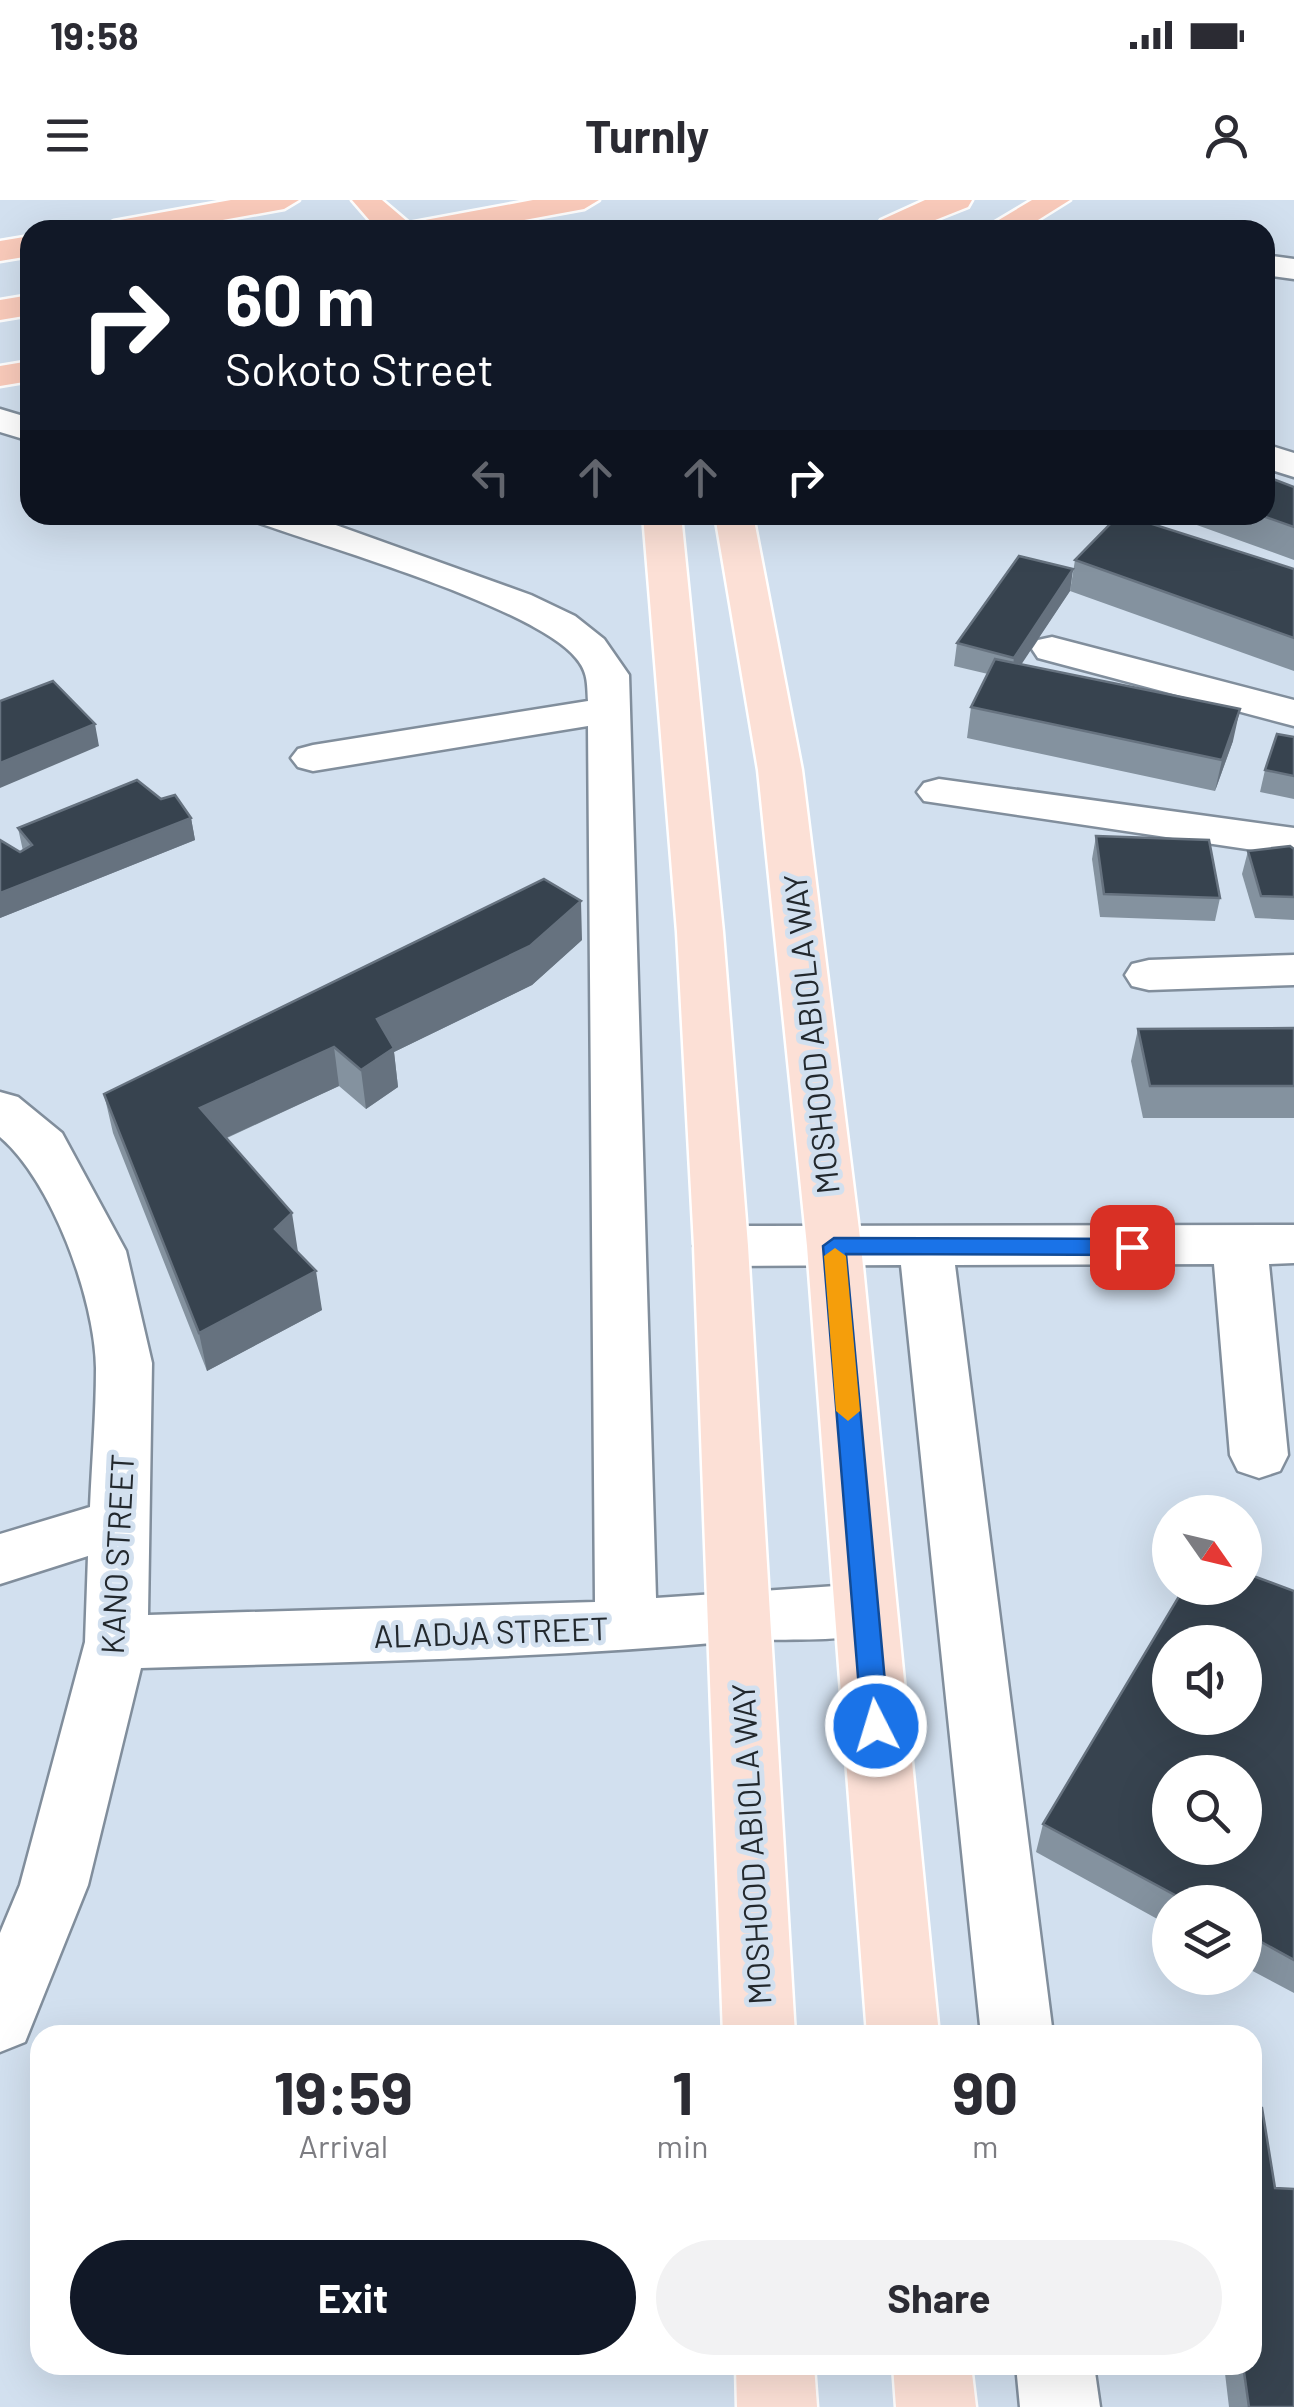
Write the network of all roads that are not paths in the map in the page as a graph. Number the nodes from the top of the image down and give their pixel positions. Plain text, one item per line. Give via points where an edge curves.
1 (284, 200) edge
2 (368, 200) edge
3 (584, 200) edge
4 (918, 200) edge
5 (957, 200) edge
6 (1055, 200) edge
7 (170, 220) edge
8 (384, 220) edge
9 (474, 220) edge
10 (898, 220) edge
11 (905, 220) edge
12 (1017, 220) edge
13 (300, 525) edge
14 (663, 525) edge
15 (736, 525) edge
16 (1052, 649) dead end
17 (607, 710) junction
18 (1294, 714) edge
19 (312, 758) dead end
20 (939, 792) dead end
21 (1294, 842) edge
22 (1294, 970) edge
23 (1149, 975) dead end
24 (0, 1109) edge
25 (721, 1246) junction
26 (834, 1246) junction
27 (926, 1246) junction
28 (1267, 1246) edge
29 (1258, 1455) dead end
30 (121, 1522) junction
31 (0, 1559) edge
32 (865, 1610) junction
33 (739, 1615) junction
34 (626, 1627) junction
35 (116, 1642) junction
36 (0, 2018) edge
37 (759, 2025) edge
38 (902, 2025) edge
39 (1016, 2025) edge
40 (775, 2375) edge
41 (933, 2375) edge
42 (1056, 2375) edge
43 (777, 2407) edge
44 (936, 2407) edge
45 (1060, 2407) edge

1 - 7 highway
2 - 8 highway
3 - 9 highway
4 - 10 highway
5 - 11 highway
6 - 12 highway
13 - 17 street via 517,602 561,625 590,648 608,675
14 - 25 main road, MOSHOOD ABIOLA WAY
15 - 26 main road, MOSHOOD ABIOLA WAY via 780,770
16 - 18 street
17 - 19 street
17 - 34 street
20 - 21 street
22 - 23 street
24 - 30 street, KANO STREET via 44,1146 99,1251 124,1364
25 - 26 street
25 - 33 main road, MOSHOOD ABIOLA WAY
26 - 27 street
26 - 32 main road, MOSHOOD ABIOLA WAY
27 - 28 street
27 - 39 street
28 - 29 street
30 - 31 street
30 - 35 street, KANO STREET
32 - 33 street, ALADJA STREET
32 - 38 main road, MOSHOOD ABIOLA WAY
33 - 34 street, ALADJA STREET
33 - 37 main road, MOSHOOD ABIOLA WAY
34 - 35 street, ALADJA STREET
35 - 36 street, KANO STREET via 54,1885
40 - 43 main road
41 - 44 main road
42 - 45 street

